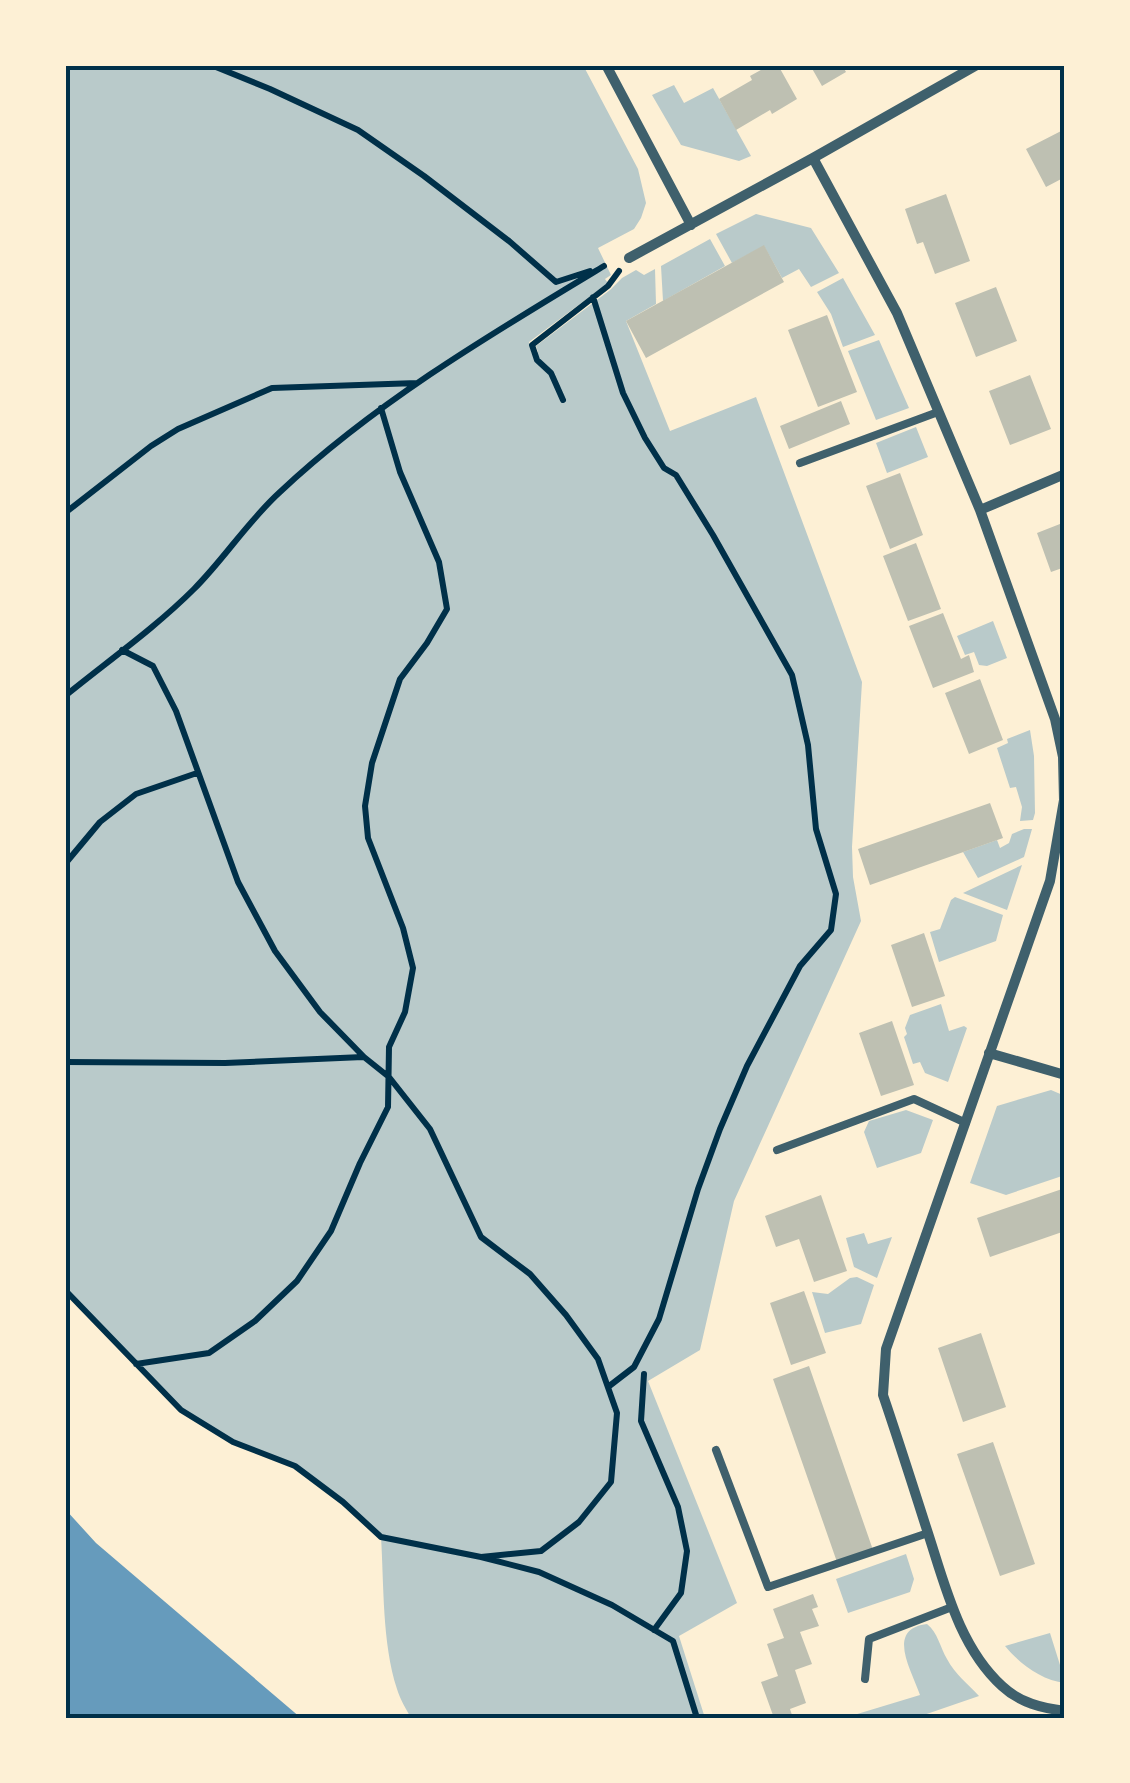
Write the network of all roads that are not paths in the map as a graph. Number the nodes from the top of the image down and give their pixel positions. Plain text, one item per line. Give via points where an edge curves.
1 (606, 65) edge
2 (978, 65) edge
3 (813, 158) junction
4 (690, 225) junction
5 (629, 258) road end
6 (938, 412) junction
7 (800, 463) dead end
8 (1065, 474) edge
9 (980, 510) junction
10 (989, 1053) junction
11 (1065, 1075) edge
12 (966, 1124) junction
13 (777, 1150) dead end
14 (716, 1450) dead end
15 (928, 1533) junction
16 (952, 1607) junction
17 (866, 1679) dead end
18 (1065, 1712) edge

1 - 4 street
2 - 3 street
3 - 4 street
3 - 6 street via 897,313
4 - 5 street
6 - 7 lane
6 - 9 street
8 - 9 street
9 - 10 street via 1056,720 1064,779 1050,881
10 - 11 street
10 - 12 street
12 - 13 lane via 914,1098
12 - 15 street via 884,1367 884,1395
14 - 15 lane via 768,1587
15 - 16 street
16 - 17 lane via 869,1639
16 - 18 street via 1002,1686 1028,1703

